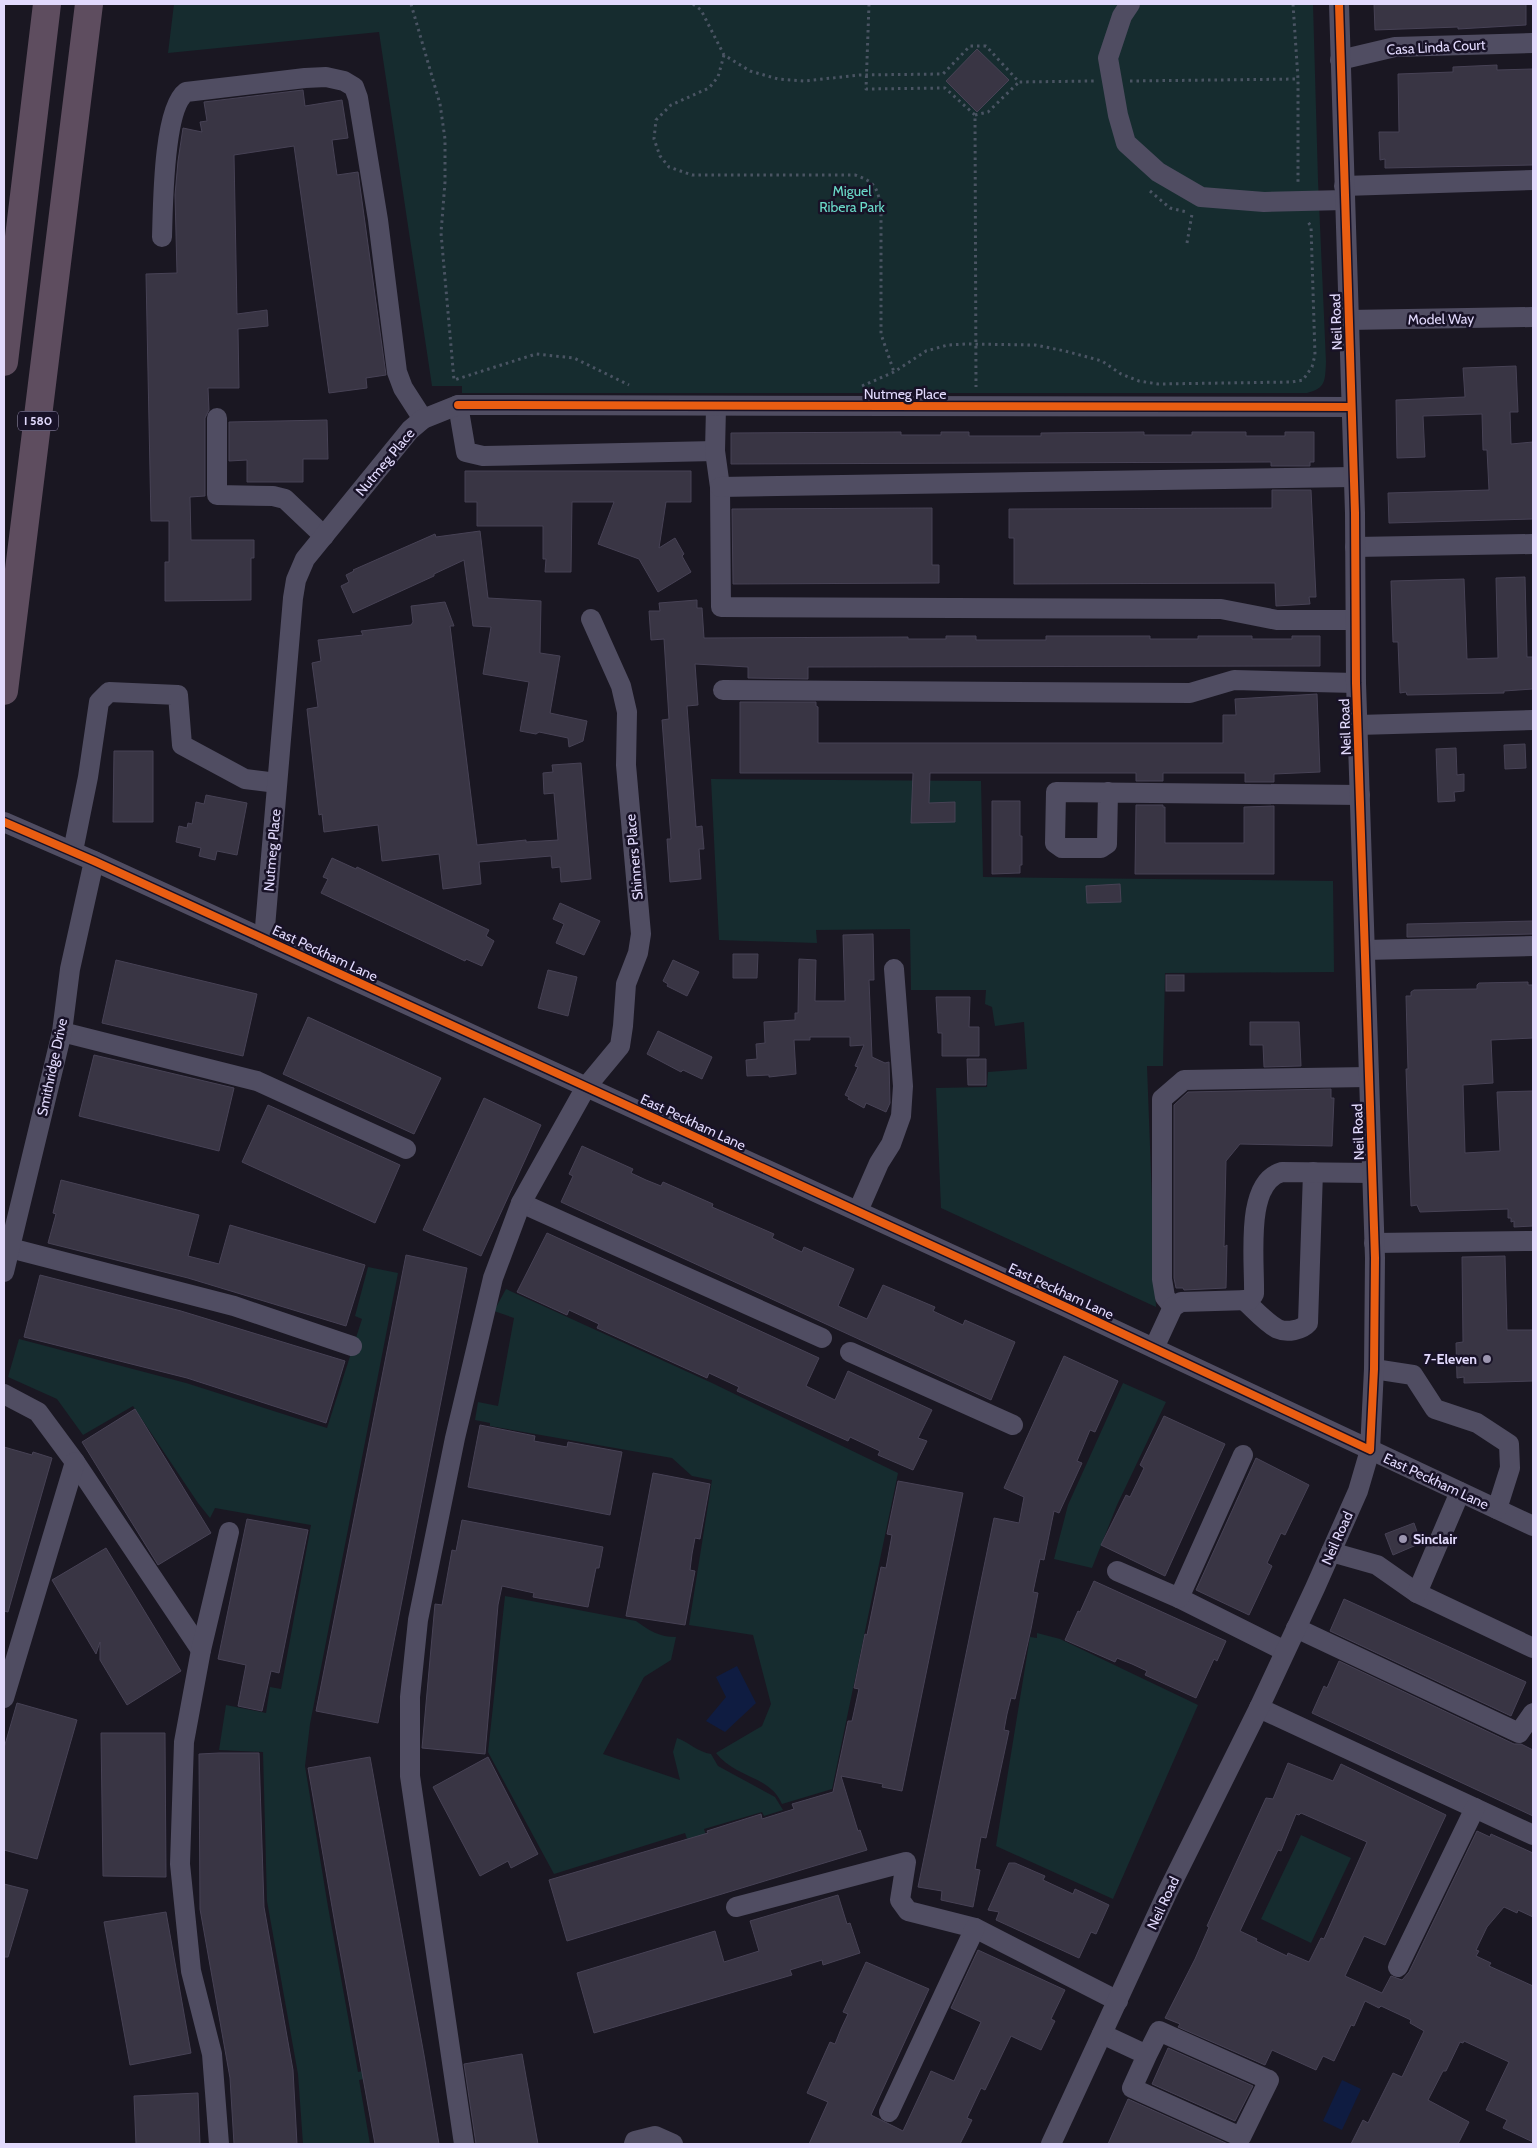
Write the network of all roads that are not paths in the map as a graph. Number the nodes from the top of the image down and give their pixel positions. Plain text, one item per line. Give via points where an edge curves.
1 (33, 4) edge
2 (47, 4) edge
3 (89, 4) edge
4 (106, 4) edge
5 (1130, 4) edge
6 (1339, 4) edge
7 (1533, 43) edge
8 (1340, 60) junction
9 (29, 150) junction
10 (71, 151) junction
11 (1533, 180) edge
12 (1345, 193) junction
13 (162, 237) dead end
14 (1533, 317) edge
15 (1348, 320) junction
16 (4, 362) edge
17 (458, 405) junction
18 (716, 407) junction
19 (1351, 407) junction
20 (217, 418) dead end
21 (423, 419) junction
22 (715, 451) junction
23 (1354, 477) junction
24 (720, 487) junction
25 (324, 536) junction
26 (1533, 544) edge
27 (1355, 547) junction
28 (591, 619) dead end
29 (1354, 620) junction
30 (1356, 683) junction
31 (723, 690) dead end
32 (4, 691) edge
33 (1533, 720) edge
34 (1358, 725) junction
35 (277, 783) junction
36 (1108, 792) dead end
37 (1360, 795) junction
38 (4, 822) edge
39 (73, 852) junction
40 (94, 861) junction
41 (264, 939) junction
42 (1533, 946) edge
43 (1365, 950) junction
44 (894, 969) dead end
45 (62, 1032) junction
46 (1369, 1077) junction
47 (586, 1086) junction
48 (406, 1149) dead end
49 (1313, 1172) junction
50 (1372, 1173) junction
51 (521, 1203) junction
52 (858, 1211) junction
53 (1533, 1241) edge
54 (1374, 1243) junction
55 (10, 1248) junction
56 (4, 1272) edge
57 (1244, 1300) junction
58 (1172, 1307) junction
59 (822, 1338) dead end
60 (352, 1346) dead end
61 (1154, 1348) junction
62 (850, 1352) dead end
63 (1374, 1369) junction
64 (4, 1394) edge
65 (1013, 1425) dead end
66 (1370, 1450) junction
67 (1243, 1455) dead end
68 (75, 1462) junction
69 (1460, 1492) junction
70 (1497, 1509) junction
71 (1533, 1526) edge
72 (229, 1532) dead end
73 (1331, 1552) junction
74 (1116, 1571) dead end
75 (1416, 1593) junction
76 (1179, 1598) junction
77 (1296, 1628) junction
78 (1533, 1648) edge
79 (201, 1650) junction
80 (1285, 1651) junction
81 (4, 1698) edge
82 (1259, 1708) junction
83 (1533, 1713) edge
84 (1475, 1808) junction
85 (1533, 1835) edge
86 (736, 1907) dead end
87 (975, 1928) junction
88 (1398, 1967) dead end
89 (1118, 2001) junction
90 (1102, 2034) junction
91 (1147, 2055) junction
92 (889, 2112) dead end
93 (219, 2144) edge
94 (464, 2144) edge
95 (634, 2144) edge
96 (673, 2144) edge
97 (1050, 2144) edge

1 - 9 highway
2 - 9 highway
3 - 10 highway, I 580
4 - 10 highway
5 - 12 street via 1122,16 1099,81 1118,115 1126,143 1158,172 1201,198 1264,202
6 - 8 street, Neil Road
7 - 8 street, Casa Linda Court via 1395,47
8 - 12 street, Neil Road
9 - 16 highway
10 - 32 highway, I 580
11 - 12 street
12 - 15 street, Neil Road
13 - 21 street via 164,175 175,106 180,96 186,92 305,78 326,77 354,87 378,220 397,372
14 - 15 street, Model Way
15 - 19 street, Neil Road
17 - 18 street, Nutmeg Place
17 - 21 street, Nutmeg Place
17 - 22 street via 466,452 483,456
18 - 19 street, Nutmeg Place
18 - 22 street
19 - 23 street, Neil Road
20 - 25 street via 217,495 285,499
21 - 25 street, Nutmeg Place via 410,430
22 - 24 street
23 - 24 street
23 - 27 street, Neil Road
24 - 29 street via 721,607 1221,609 1277,620
25 - 35 street, Nutmeg Place via 305,559 296,580
26 - 27 street
27 - 29 street, Neil Road
28 - 47 street, Shinners Place via 622,686 627,712 626,765 641,934 626,984 620,1046
29 - 30 street, Neil Road
30 - 31 street via 1234,680 1190,693
30 - 34 street, Neil Road
33 - 34 street
34 - 37 street, Neil Road
35 - 39 street via 245,779 182,745 178,695 110,692 99,702
35 - 41 street, Nutmeg Place
36 - 37 street
37 - 43 street, Neil Road
38 - 39 street, East Peckham Lane
39 - 40 street, East Peckham Lane
40 - 41 street, East Peckham Lane
40 - 45 street, Smithridge Drive via 70,969
41 - 47 street, East Peckham Lane
42 - 43 street
43 - 46 street, Neil Road
44 - 52 street via 901,1116
45 - 48 street via 257,1081
45 - 55 street, Smithridge Drive
46 - 50 street, Neil Road
46 - 58 street via 1184,1080 1162,1099 1162,1279 1165,1298
47 - 51 street, Shinners Place
47 - 52 street, East Peckham Lane
49 - 50 street
49 - 57 street via 1273,1174 1264,1184 1255,1210 1254,1294 1249,1300
49 - 57 street via 1308,1323 1295,1330 1278,1329
50 - 54 street, Neil Road
51 - 59 street
51 - 94 street, Shinners Place via 493,1278 455,1438 418,1620 410,1697 410,1776
52 - 61 street, East Peckham Lane
53 - 54 street
54 - 63 street, Neil Road
55 - 56 street, Smithridge Drive
55 - 60 street via 234,1306
57 - 58 street via 1181,1302
58 - 61 street
61 - 66 street, East Peckham Lane
62 - 65 street
63 - 66 street, Neil Road
63 - 70 street via 1413,1375 1435,1408 1477,1423 1509,1444 1510,1468
64 - 68 street via 38,1412
66 - 69 street, East Peckham Lane
66 - 73 street, Neil Road via 1358,1491
67 - 76 street
68 - 79 street
68 - 81 street
69 - 70 street, East Peckham Lane
69 - 75 street
70 - 71 street, East Peckham Lane
72 - 79 street
73 - 75 street via 1377,1564
73 - 77 street, Neil Road
74 - 76 street
75 - 78 street
76 - 80 street
77 - 80 street, Neil Road
77 - 83 street via 1519,1733
79 - 93 street via 184,1742 180,1864 190,1971 212,2054
80 - 82 street, Neil Road
82 - 84 street
82 - 89 street, Neil Road via 1168,1891
84 - 85 street
84 - 88 street
86 - 87 street via 906,1862 900,1900 908,1911
87 - 89 street
87 - 92 street
89 - 90 street, Neil Road
90 - 91 street
90 - 97 street, Neil Road
91 - 91 street via 1159,2031 1269,2080 1241,2137 1132,2088
95 - 96 street via 654,2136

